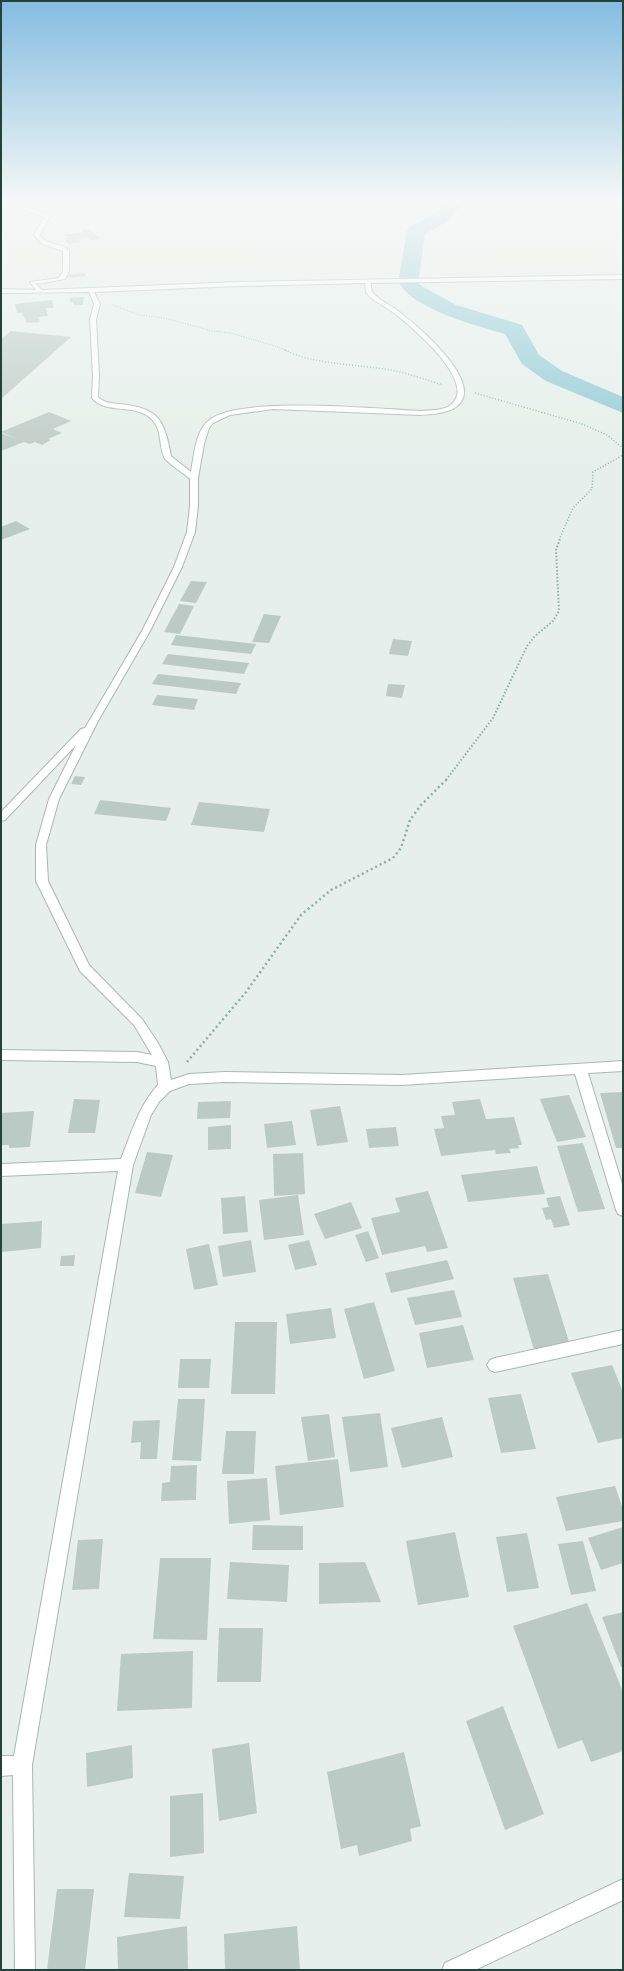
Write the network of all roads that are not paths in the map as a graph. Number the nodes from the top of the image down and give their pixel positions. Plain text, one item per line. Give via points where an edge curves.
1 (93, 295) edge
2 (372, 295) edge
3 (194, 478) junction
4 (94, 721) junction
5 (1, 818) edge
6 (1, 1055) edge
7 (162, 1062) junction
8 (623, 1066) edge
9 (580, 1069) junction
10 (166, 1087) junction
11 (126, 1165) junction
12 (1, 1170) edge
13 (623, 1210) edge
14 (623, 1337) edge
15 (495, 1365) dead end
16 (1, 1766) edge
17 (22, 1766) junction
18 (623, 1889) edge
19 (25, 1970) edge
20 (452, 1970) edge

1 - 3 street via 97,304 93,319 95,398 105,404 138,408 152,416 163,430 168,457
2 - 3 street via 425,338 448,362 461,388 456,405 434,412 420,413 273,407 229,413 218,417 206,428 200,444
3 - 4 street via 191,532 178,567 146,631
4 - 5 street
4 - 7 street via 54,799 41,845 42,881 84,968 138,1022
6 - 7 street via 137,1057
7 - 10 street
8 - 9 street
9 - 10 street via 402,1080 225,1077 189,1079
9 - 13 street
10 - 11 street via 154,1098
11 - 12 street
11 - 17 street
14 - 15 street
16 - 17 street
17 - 19 street
18 - 20 street

